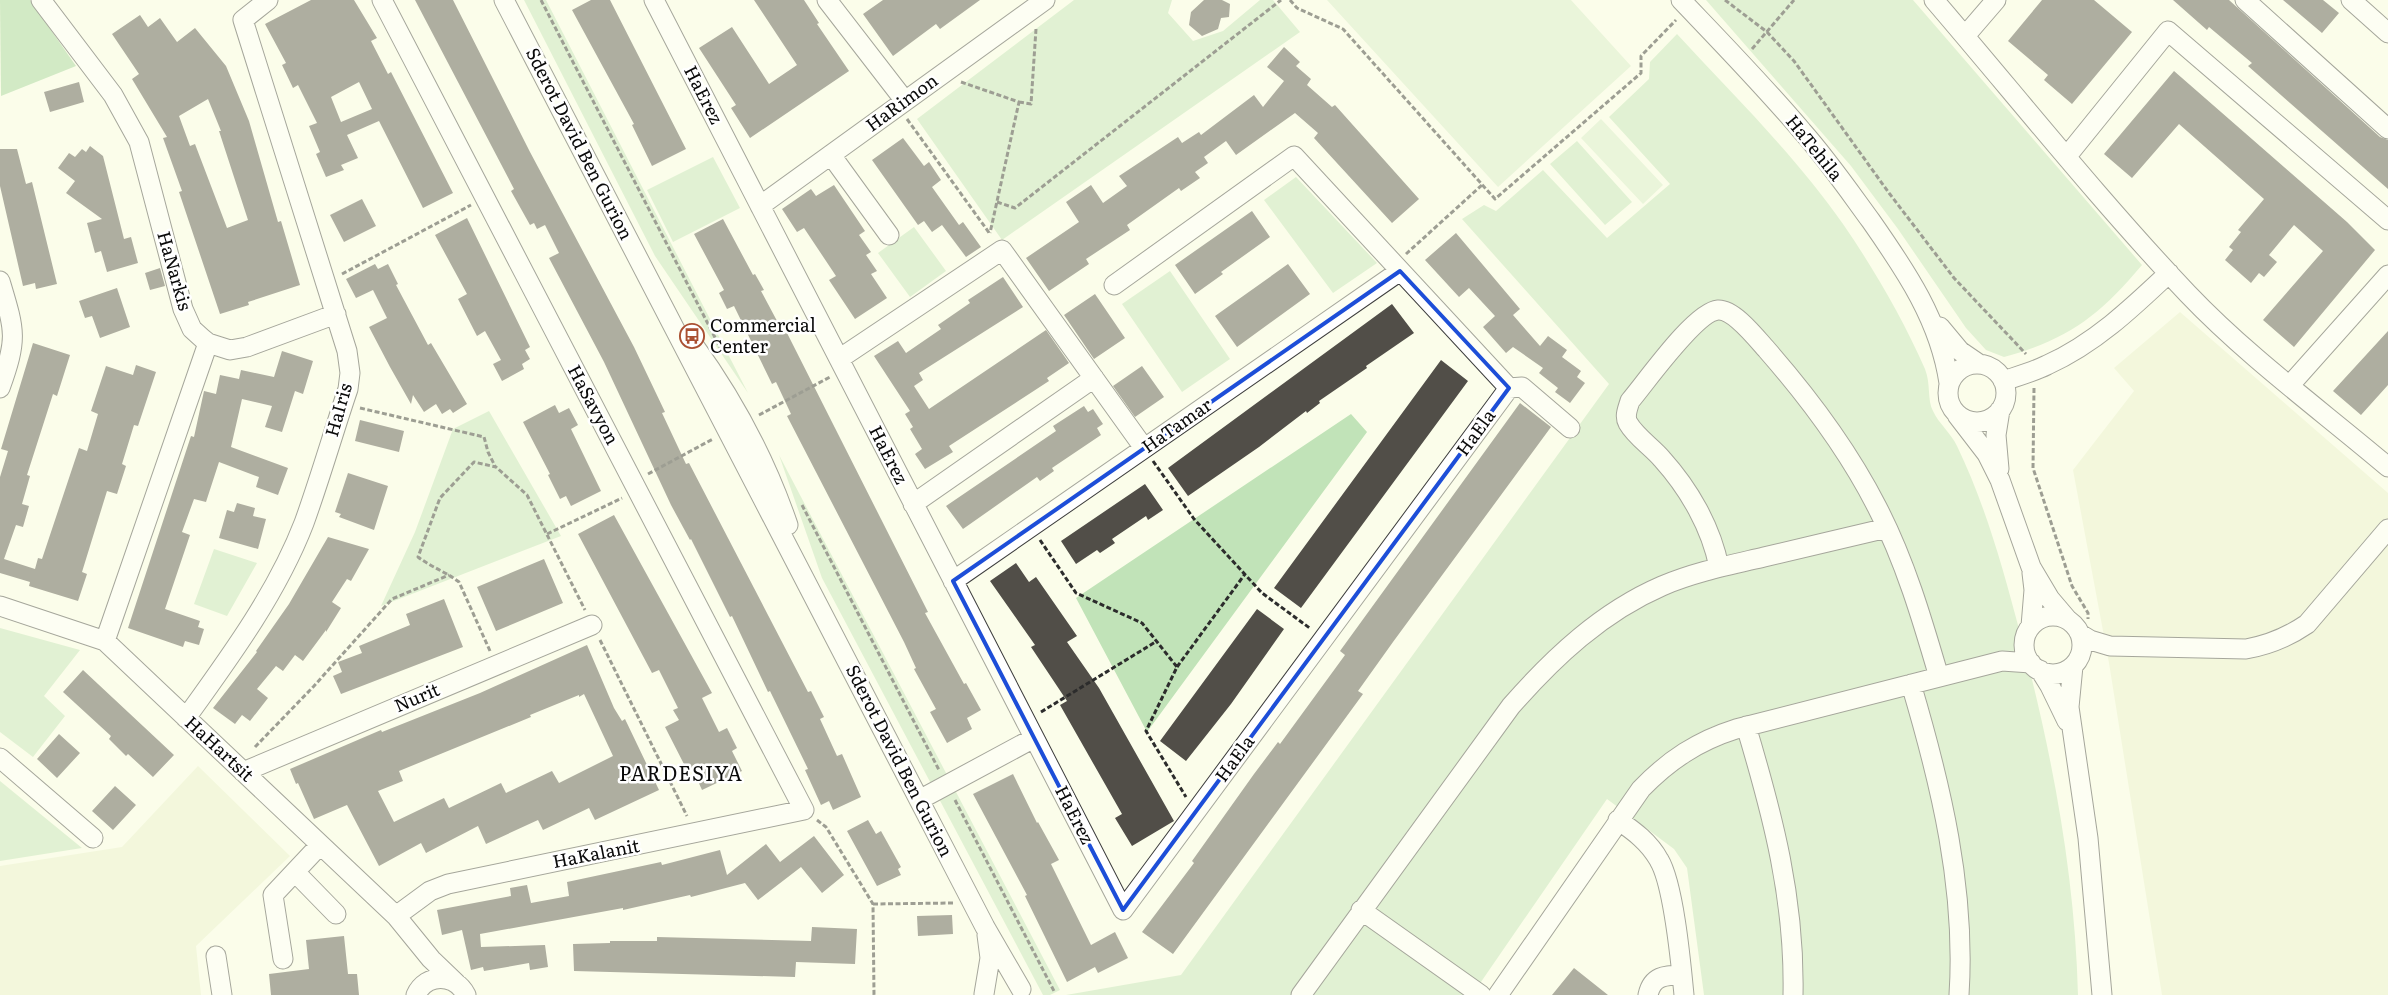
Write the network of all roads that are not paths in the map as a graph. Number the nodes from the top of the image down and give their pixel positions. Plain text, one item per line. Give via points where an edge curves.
1 (41, 0) edge
2 (268, 0) edge
3 (382, 0) edge
4 (504, 0) edge
5 (654, 0) edge
6 (827, 0) edge
7 (1934, 0) edge
8 (1996, 0) edge
9 (2245, 0) edge
10 (2350, 0) edge
11 (1041, 2) edge
12 (1685, 4) edge
13 (2388, 33) edge
14 (1964, 36) junction
15 (901, 104) junction
16 (2388, 129) edge
17 (831, 155) junction
18 (2067, 156) junction
19 (760, 206) junction
20 (2388, 220) edge
21 (889, 235) dead end
22 (1398, 268) junction
23 (2169, 273) junction
24 (2388, 275) edge
25 (0, 281) edge
26 (1114, 285) dead end
27 (1927, 310) junction
28 (336, 314) junction
29 (208, 343) junction
30 (839, 359) junction
31 (1979, 364) junction
32 (1094, 378) junction
33 (2003, 381) junction
34 (1949, 383) junction
35 (2290, 384) junction
36 (0, 388) edge
37 (1509, 388) junction
38 (2000, 410) junction
39 (1957, 415) junction
40 (1570, 428) dead end
41 (1144, 448) junction
42 (2388, 467) edge
43 (2000, 480) junction
44 (914, 504) junction
45 (1887, 528) junction
46 (2388, 529) edge
47 (1719, 567) junction
48 (2031, 567) junction
49 (953, 581) junction
50 (0, 606) edge
51 (2067, 619) junction
52 (592, 625) road end
53 (2028, 632) junction
54 (2085, 637) junction
55 (105, 641) junction
56 (2110, 646) junction
57 (1997, 662) junction
58 (2076, 663) junction
59 (2035, 667) junction
60 (1939, 677) junction
61 (1911, 684) junction
62 (186, 718) junction
63 (1746, 726) junction
64 (1030, 730) junction
65 (2071, 732) junction
66 (0, 758) edge
67 (240, 769) junction
68 (919, 800) junction
69 (804, 810) joint
70 (1618, 820) junction
71 (93, 838) dead end
72 (320, 845) junction
73 (294, 872) junction
74 (1123, 910) joint
75 (1361, 910) junction
76 (336, 914) dead end
77 (396, 916) junction
78 (985, 927) junction
79 (412, 935) junction
80 (216, 956) dead end
81 (283, 958) dead end
82 (1682, 975) junction
83 (464, 990) edge
84 (418, 992) edge
85 (1023, 992) edge
86 (222, 995) edge
87 (984, 995) edge
88 (1300, 995) edge
89 (1481, 995) edge
90 (1498, 995) edge
91 (1648, 995) edge
92 (1684, 995) edge
93 (1793, 995) edge
94 (1959, 995) edge
95 (2102, 995) edge

1 - 29 street, HaNarkis via 128,119 139,142 183,309 192,329
2 - 28 street, HaIris via 243,20
3 - 69 street, HaSavyon
4 - 68 street, Sderot David Ben Gurion via 653,288 707,363 748,433 785,516 813,595
5 - 19 street, HaErez
6 - 15 street
7 - 14 street
8 - 14 street
9 - 16 street
10 - 13 street
11 - 15 street, HaRimon
12 - 27 street, HaTehila via 1803,131 1885,241
14 - 18 street
15 - 17 street, HaRimon
17 - 19 street, HaRimon
17 - 21 street
18 - 20 street via 2168,31
18 - 23 street
19 - 30 street, HaErez
22 - 26 street via 1294,156
22 - 37 street
22 - 41 street, HaTamar
23 - 33 street via 2105,331 2074,352
23 - 35 street via 2235,339
24 - 35 street
25 - 36 street via 12,320 14,339
27 - 31 street, HaTehila via 1960,351
27 - 34 street, HaTehila via 1940,342
28 - 29 street via 247,347 230,350
28 - 62 street, HaIris via 350,373 343,404 303,524 249,627
29 - 55 street
30 - 32 street via 1002,250
30 - 44 street, HaErez
31 - 33 street via 1989,366
31 - 34 street via 1962,368
32 - 41 street
32 - 44 street
33 - 38 street via 2005,396
34 - 39 street via 1947,393
35 - 42 street
37 - 40 street via 1522,387
37 - 74 street, HaEla
38 - 39 street via 1993,417 1976,422
38 - 43 street via 1996,435
39 - 43 street via 1975,436
41 - 49 street, HaTamar
43 - 48 street
44 - 49 street, HaErez
45 - 47 street
45 - 47 street via 1858,471 1789,376 1733,316 1720,310 1709,312 1694,324 1630,401 1626,412 1627,421 1683,485 1716,550
45 - 60 street via 1918,604
46 - 56 street via 2307,624 2264,646 2246,649
47 - 75 street via 1662,586 1623,606 1585,632 1548,666 1494,729
48 - 51 street via 2050,599
48 - 53 street via 2034,590
49 - 64 street, HaErez
50 - 55 street, HaHartsit
51 - 53 street via 2048,616
51 - 54 street
52 - 67 street, Nurit
53 - 57 street
53 - 59 street via 2025,652
54 - 56 street
54 - 58 street
55 - 62 street, HaHartsit
56 - 58 street via 2088,654
57 - 59 street via 2013,661
57 - 60 street
58 - 59 street via 2061,673 2052,674
58 - 65 street via 2069,707
59 - 65 street via 2050,686
60 - 61 street
61 - 63 street
61 - 94 street via 1941,796 1954,865 1960,937
62 - 67 street, HaHartsit
63 - 70 street via 1713,736 1675,759 1641,789
63 - 93 street via 1781,851 1790,916
64 - 68 street
64 - 74 street, HaErez
65 - 95 street via 2088,838
66 - 71 street
67 - 72 street, HaHartsit
68 - 78 street, Sderot David Ben Gurion
69 - 77 street, HaKalanit via 448,884 430,891
70 - 82 street via 1638,834 1660,861 1667,880
70 - 90 street
72 - 73 street
72 - 77 street, HaHartsit
73 - 76 street
73 - 81 street via 273,895
75 - 88 street
75 - 89 street
77 - 79 street, HaHartsit
78 - 85 street, Sderot David Ben Gurion
78 - 87 street, Sderot David Ben Gurion via 990,958
79 - 83 street, HaHartsit via 431,959
79 - 84 street, HaHartsit via 420,968
80 - 86 street
82 - 91 street via 1667,975 1656,980
82 - 92 street
83 - 84 street via 439,978 427,982
85 - 87 street via 1011,985 1000,985

